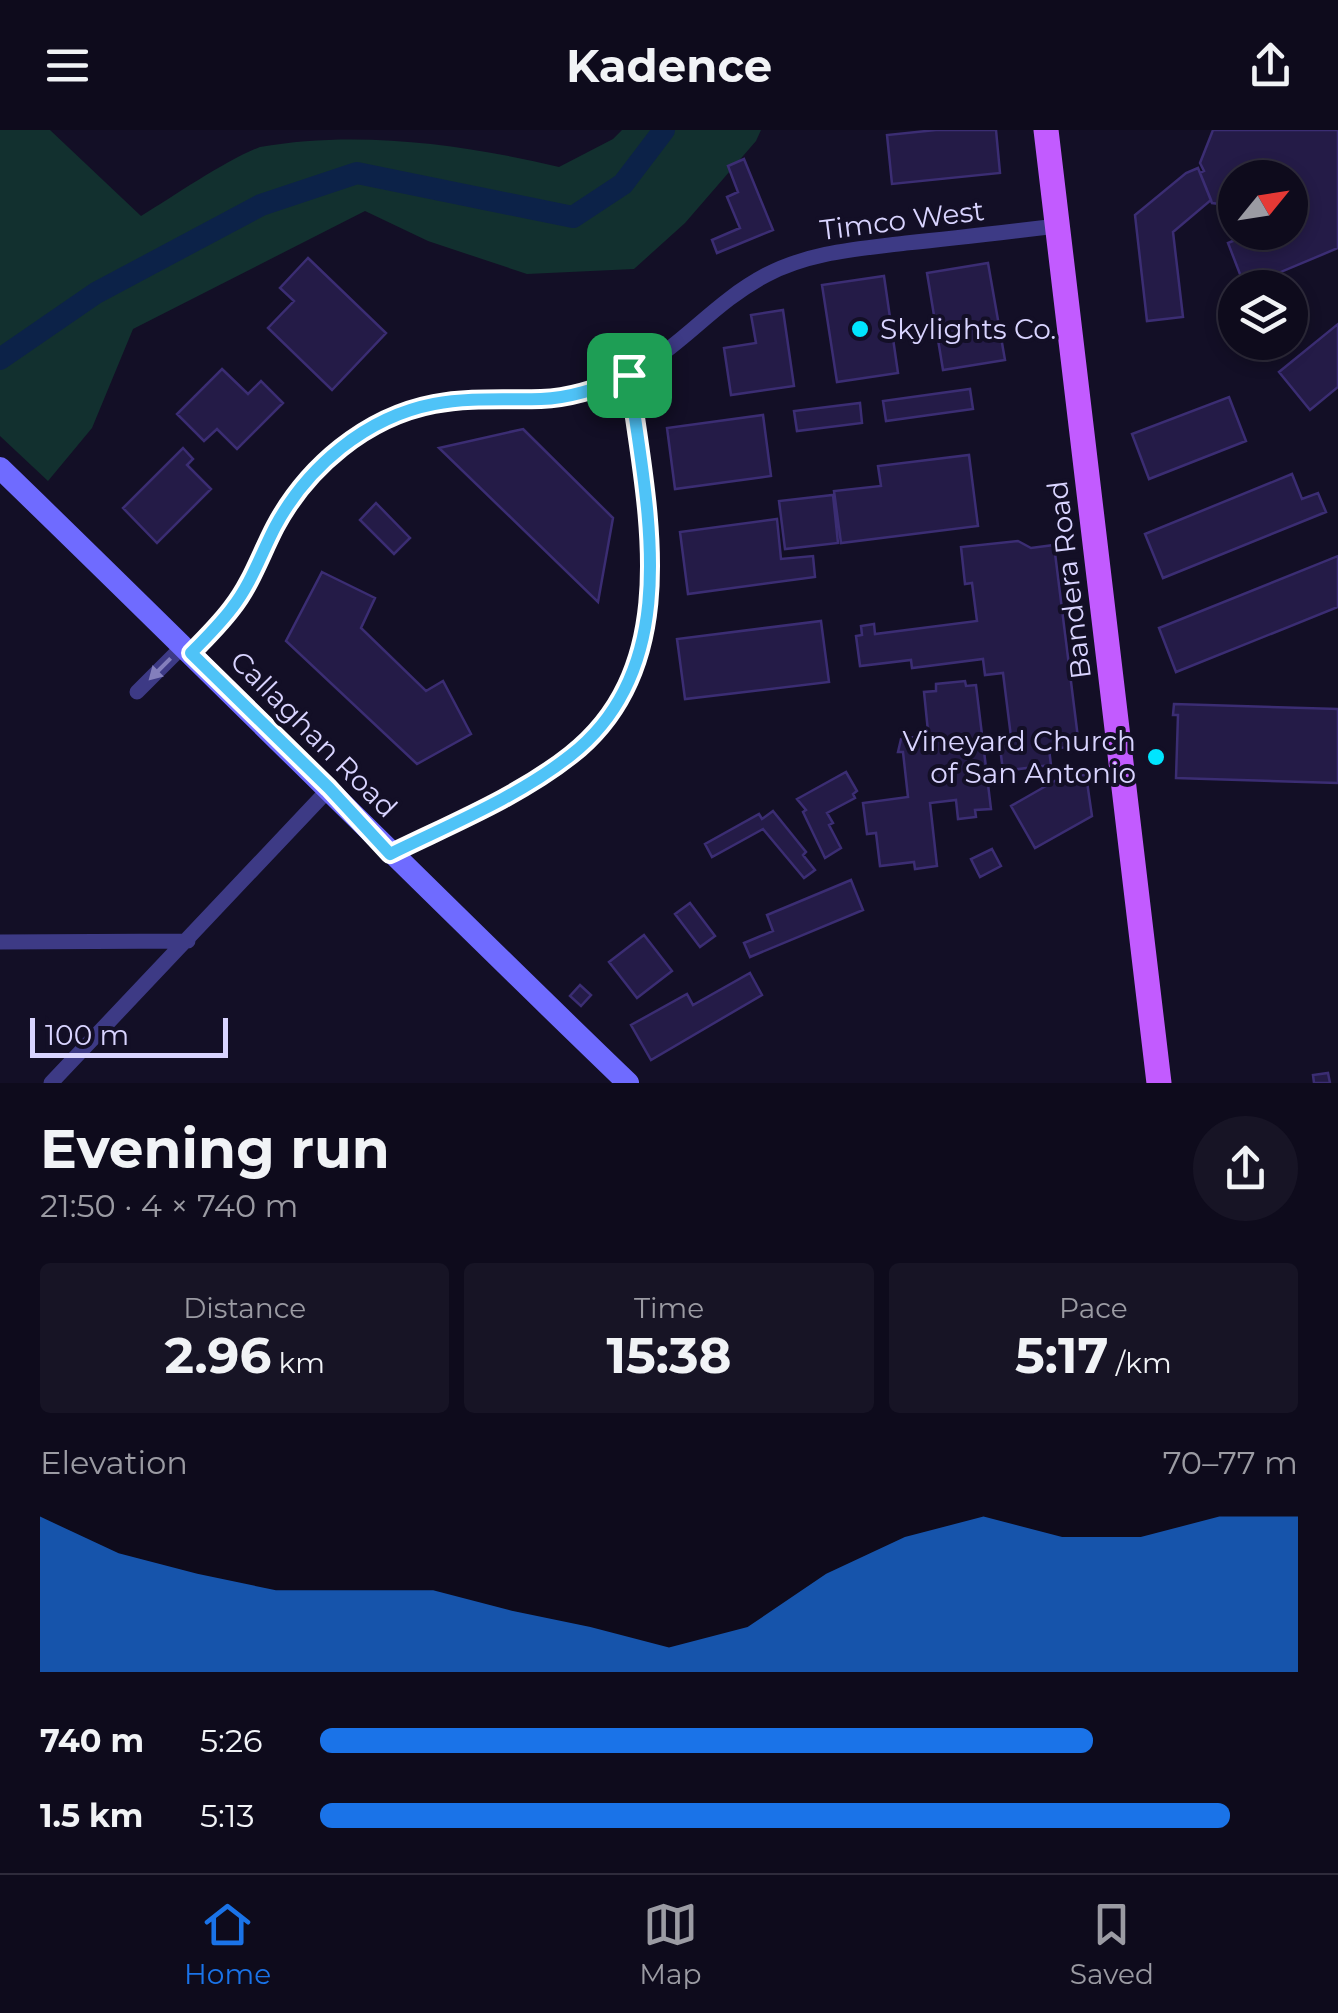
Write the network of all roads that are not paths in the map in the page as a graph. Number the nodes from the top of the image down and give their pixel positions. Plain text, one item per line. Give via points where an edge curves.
1 (1046, 130) edge
2 (1057, 226) junction
3 (629, 375) junction
4 (0, 468) edge
5 (187, 650) junction
6 (137, 692) dead end
7 (329, 788) junction
8 (390, 854) junction
9 (188, 941) junction
10 (0, 942) edge
11 (51, 1083) edge
12 (628, 1083) edge
13 (1159, 1083) edge

1 - 2 main road, Bandera Road
2 - 3 street, Timco West via 804,259 745,287 681,342
2 - 13 main road, Bandera Road
3 - 5 street, Timco West via 565,396 431,404 361,434 300,488 232,608
3 - 8 street via 652,580 625,687 569,757
4 - 5 main road, Callaghan Road
5 -> 6 street, Timco West
5 - 7 main road, Callaghan Road
7 - 8 main road, Callaghan Road
7 - 9 street
8 - 12 main road, Callaghan Road
9 - 10 street
9 - 11 street

